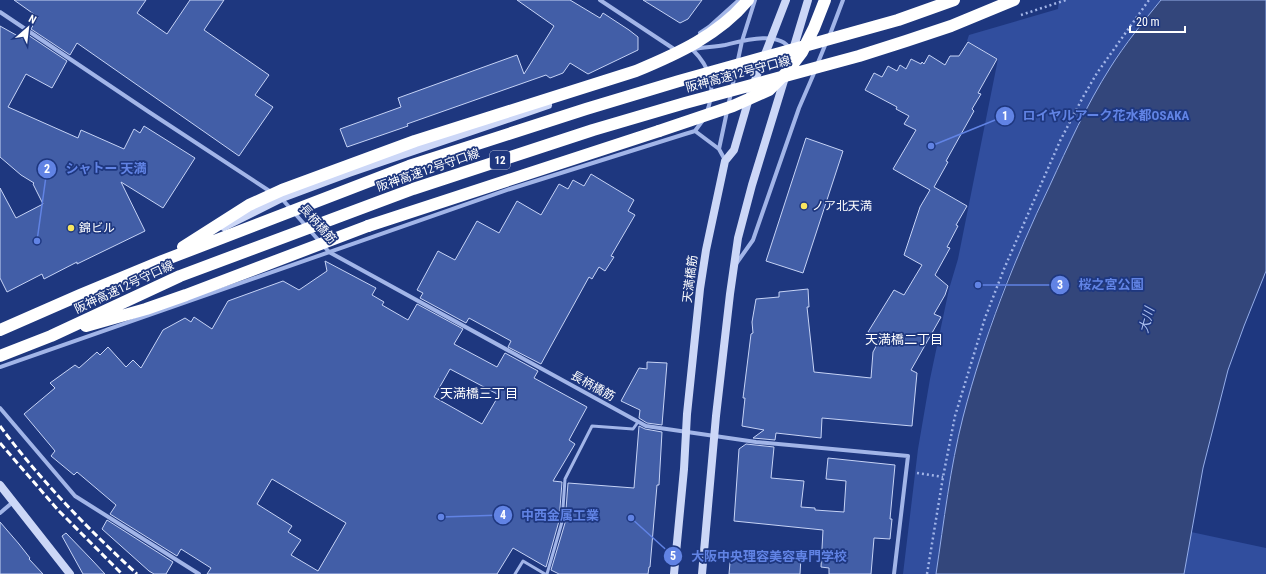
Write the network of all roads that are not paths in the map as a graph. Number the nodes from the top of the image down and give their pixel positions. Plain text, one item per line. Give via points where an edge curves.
1 (600, 0) edge
2 (739, 0) edge
3 (748, 0) edge
4 (755, 0) edge
5 (786, 0) edge
6 (808, 0) edge
7 (825, 0) edge
8 (843, 0) edge
9 (954, 0) edge
10 (1014, 0) edge
11 (0, 12) edge
12 (697, 35) dead end
13 (772, 38) junction
14 (742, 41) junction
15 (686, 42) dead end
16 (674, 49) junction
17 (692, 49) junction
18 (792, 52) junction
19 (695, 131) junction
20 (719, 149) junction
21 (725, 161) junction
22 (282, 198) junction
23 (329, 252) junction
24 (162, 261) junction
25 (734, 267) junction
26 (0, 330) edge
27 (0, 335) edge
28 (51, 336) junction
29 (0, 356) edge
30 (0, 367) edge
31 (0, 408) edge
32 (638, 422) junction
33 (686, 432) junction
34 (714, 435) junction
35 (0, 485) edge
36 (13, 502) junction
37 (0, 513) edge
38 (70, 574) edge
39 (199, 574) edge
40 (515, 574) edge
41 (546, 574) edge
42 (674, 574) edge
43 (702, 574) edge
44 (894, 574) edge

1 - 16 street
2 - 12 street via 709,28
3 - 24 highway, bridge via 708,36 657,62 636,71 416,141 282,190 249,205
4 - 14 street
5 - 13 street, 天満橋筋
6 - 18 street
7 - 28 highway, bridge via 802,52 786,73 769,90 733,106 368,226 146,309
8 - 25 street via 799,108 753,240
9 - 24 highway, 阪神高速12号守口線 / 12, bridge via 892,22 608,102 409,166
10 - 28 highway, 阪神高速12号守口線 / 12, bridge via 952,26 859,56 684,103 413,189 180,276
11 - 22 street, 長柄橋筋
13 - 14 street
13 - 18 street via 787,44
13 - 21 street, 天満橋筋 via 752,88 734,150
14 - 17 street
14 - 20 street
15 - 16 street
16 - 17 street
16 - 22 street via 584,92
17 - 19 street via 705,65 711,78 712,91 706,115
18 - 25 street via 750,193 738,238
19 - 20 street
19 - 23 street via 510,189
20 - 21 street
21 - 33 street, 天満橋筋 via 701,281
22 - 23 street, 長柄橋筋
22 - 27 street
23 - 30 street
23 - 32 street, 長柄橋筋
24 - 26 highway, 阪神高速12号守口線 / 12, bridge
25 - 34 street
28 - 29 highway, 阪神高速12号守口線 / 12, bridge
31 - 39 street via 75,496
32 - 33 street, 長柄橋筋 via 646,426
32 - 41 lane via 633,428 592,426 565,479 562,522
33 - 34 street, 長柄橋筋
33 - 42 street, 天満橋筋
34 - 43 street
34 - 44 street, 長柄橋筋 via 756,442 908,456
35 - 36 street
36 - 37 street
36 - 38 street
40 - 41 lane via 523,561

